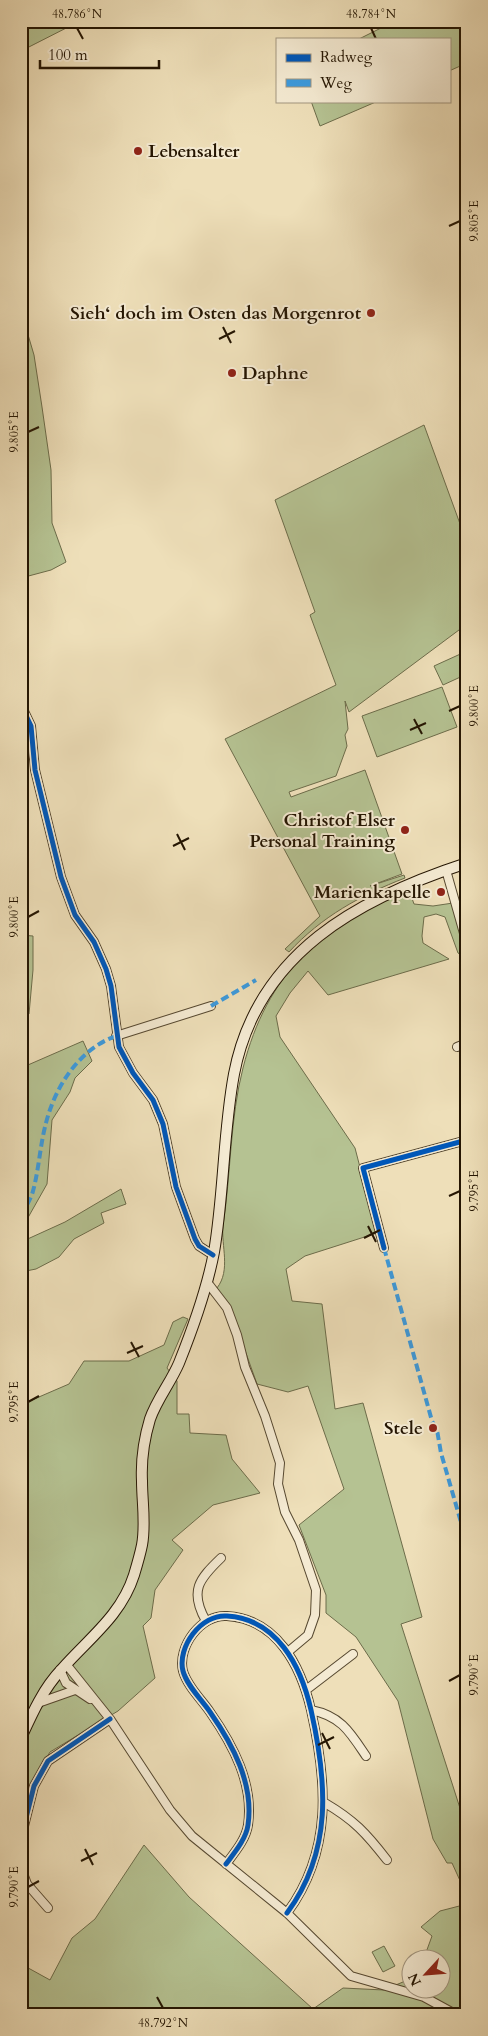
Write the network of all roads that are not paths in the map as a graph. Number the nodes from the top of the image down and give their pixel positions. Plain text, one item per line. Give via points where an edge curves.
1 (21, 705) edge
2 (467, 863) edge
3 (446, 870) junction
4 (467, 944) edge
5 (211, 1006) dead end
6 (116, 1036) junction
7 (467, 1043) edge
8 (457, 1047) dead end
9 (467, 1140) edge
10 (384, 1248) dead end
11 (213, 1255) junction
12 (206, 1282) junction
13 (221, 1558) dead end
14 (206, 1621) junction
15 (289, 1651) junction
16 (353, 1654) dead end
17 (63, 1667) junction
18 (75, 1690) junction
19 (306, 1690) junction
20 (94, 1701) junction
21 (38, 1703) junction
22 (311, 1710) junction
23 (110, 1720) junction
24 (21, 1738) edge
25 (366, 1756) dead end
26 (325, 1803) junction
27 (21, 1838) edge
28 (387, 1860) dead end
29 (226, 1864) junction
30 (21, 1868) edge
31 (48, 1908) dead end
32 (286, 1913) junction
33 (457, 2015) edge

1 - 6 street via 31,726 35,770 61,877 75,915 94,942 109,977
2 - 3 main road
3 - 4 street
3 - 11 main road via 370,901 318,935 292,959 276,980 251,1022 234,1076
5 - 6 street
6 - 11 street via 119,1047 153,1100 163,1124 178,1193 195,1239 199,1246
7 - 8 street
9 - 10 street via 363,1168
11 - 12 main road
12 - 15 street via 227,1308 237,1335 244,1367 265,1416 280,1464 278,1484 284,1512 299,1540 316,1590 316,1615 308,1634
12 - 17 main road via 179,1364 151,1418 142,1468 142,1543 127,1594 114,1614
13 - 14 street via 201,1580 197,1591
14 - 15 street via 225,1615 250,1620
14 - 29 street via 196,1629 183,1654 183,1671 232,1748 249,1796 248,1826 240,1845
15 - 19 street
16 - 19 street
17 - 18 street via 66,1683
17 - 20 street
17 - 21 main road
18 - 20 street
18 - 21 street
19 - 22 street
20 - 23 street
21 - 24 main road
22 - 25 street via 326,1713 337,1720
22 - 26 street
23 - 27 street via 48,1761 34,1786
23 - 29 street via 170,1810 192,1836
26 - 28 street via 365,1831
26 - 32 street via 311,1870 297,1900
29 - 32 street
30 - 31 street via 27,1884
32 - 33 street via 351,1976 424,1997

